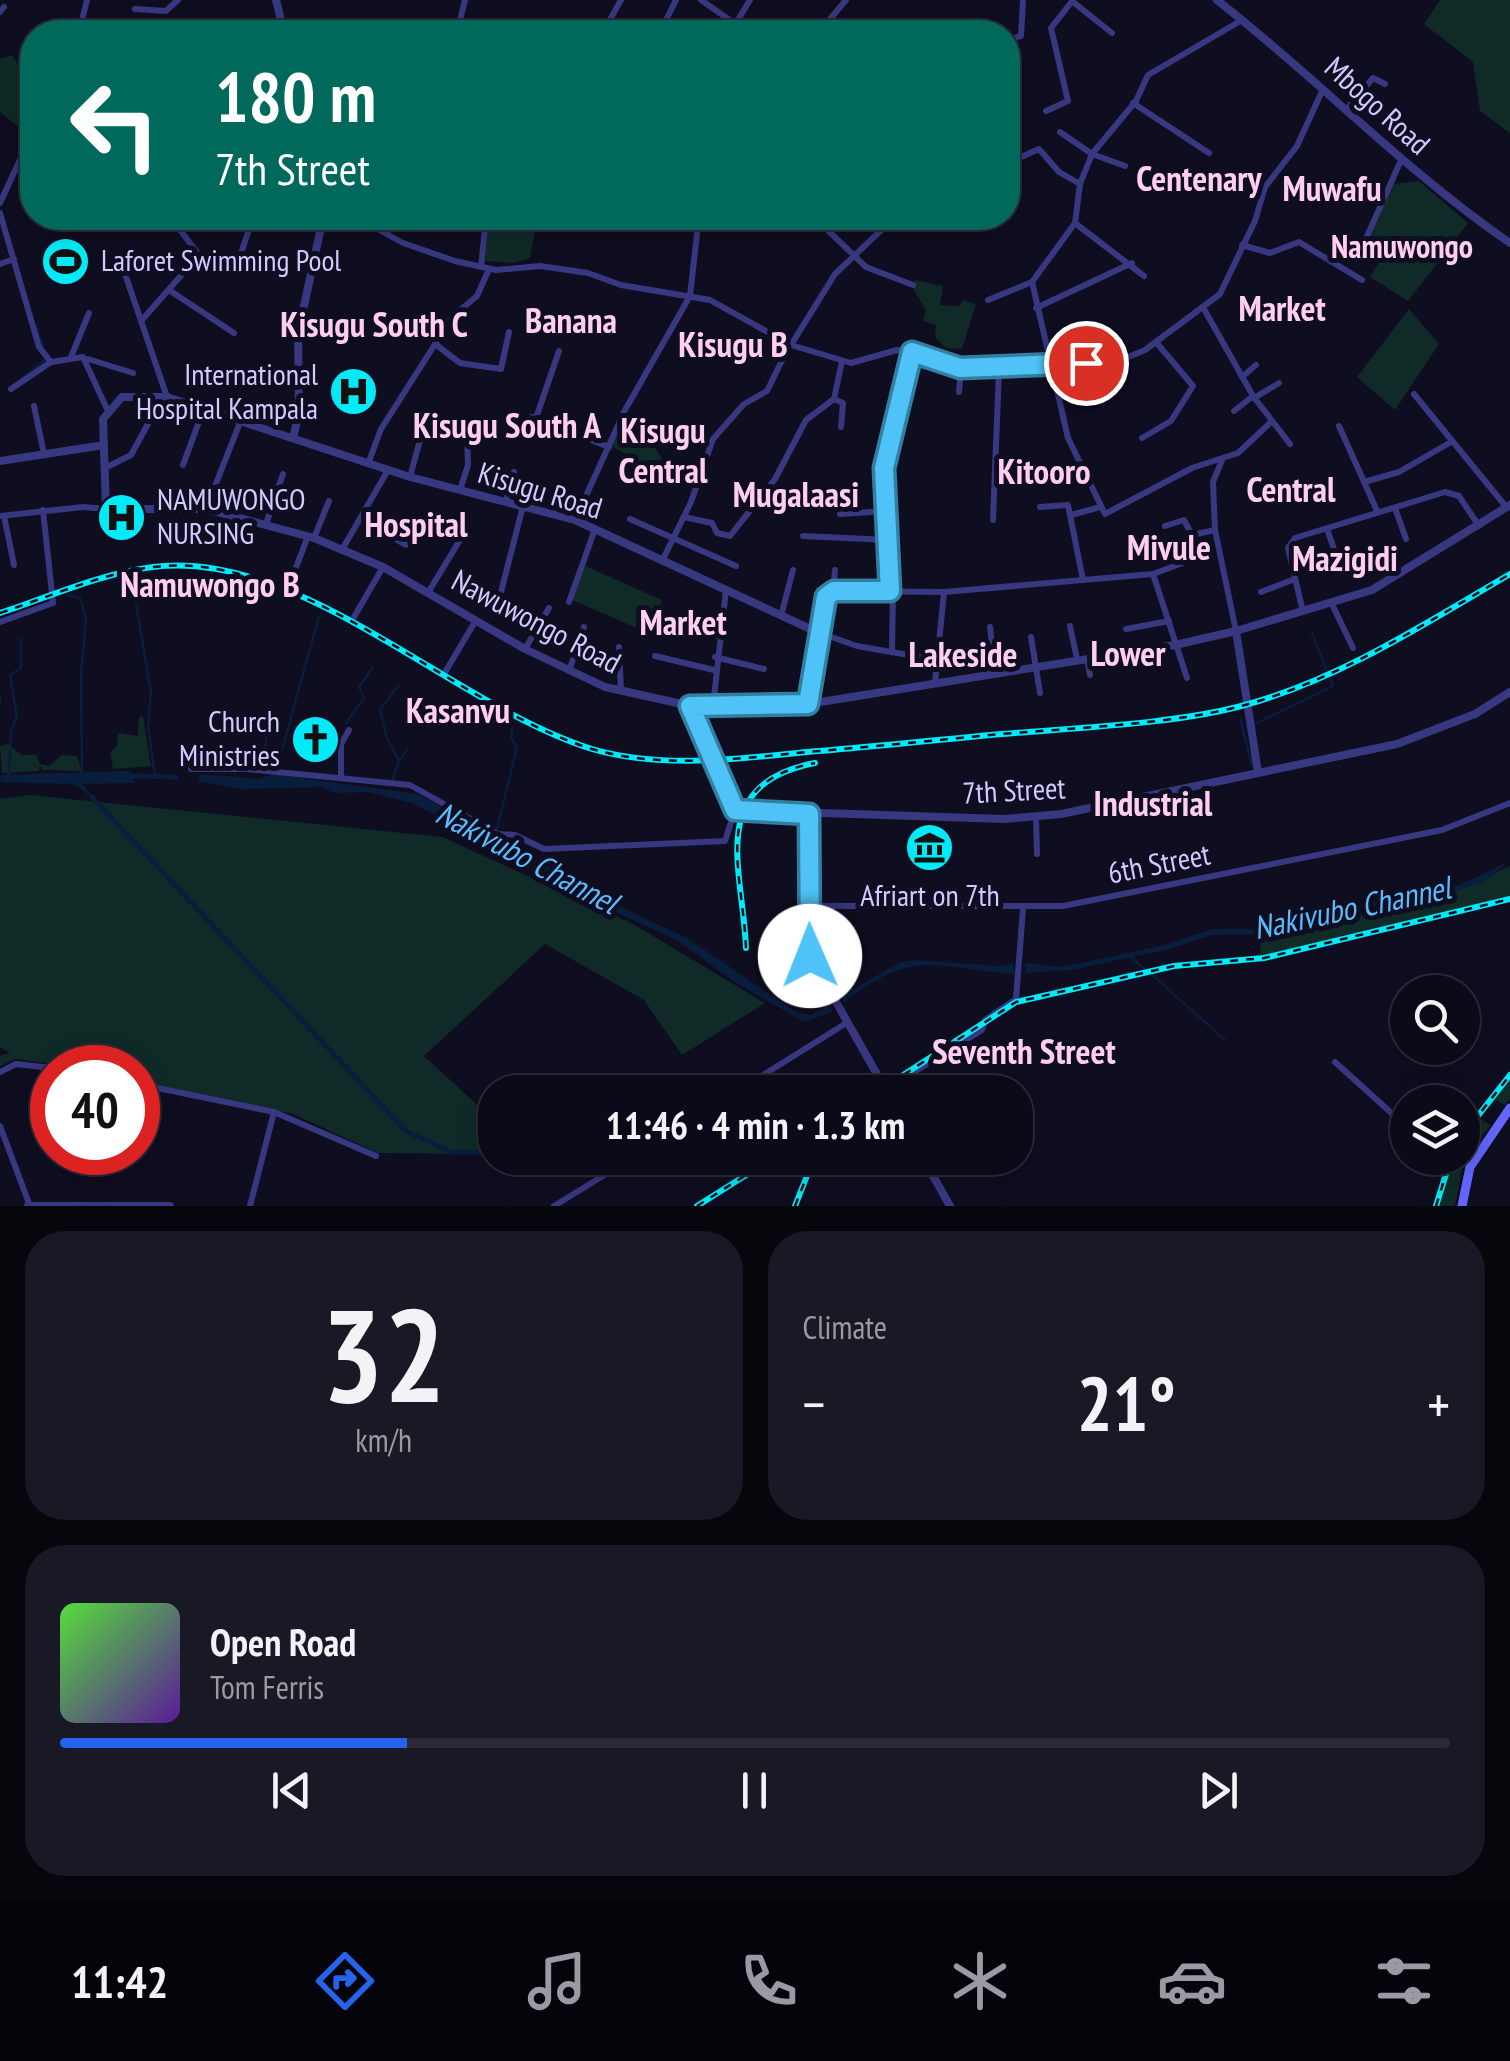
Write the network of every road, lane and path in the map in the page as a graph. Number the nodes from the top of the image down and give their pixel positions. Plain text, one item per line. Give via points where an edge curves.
1 (178, 0) edge
2 (701, 0) edge
3 (846, 0) edge
4 (1023, 0) edge
5 (1217, 0) edge
6 (1073, 1) edge
7 (135, 9) dead end
8 (731, 20) edge
9 (830, 20) edge
10 (1242, 20) junction
11 (1112, 33) dead end
12 (1020, 36) edge
13 (1385, 84) dead end
14 (1324, 88) junction
15 (1134, 104) junction
16 (1347, 109) junction
17 (1046, 111) dead end
18 (1060, 132) dead end
19 (1209, 153) dead end
20 (1092, 154) junction
21 (1020, 158) edge
22 (1402, 158) junction
23 (20, 160) edge
24 (1124, 166) dead end
25 (1080, 184) junction
26 (0, 203) edge
27 (0, 214) edge
28 (1075, 223) junction
29 (184, 230) edge
30 (249, 230) edge
31 (321, 230) edge
32 (380, 230) edge
33 (486, 230) edge
34 (697, 230) edge
35 (825, 230) edge
36 (881, 230) edge
37 (1510, 243) edge
38 (1242, 244) junction
39 (1364, 244) dead end
40 (240, 256) dead end
41 (852, 258) junction
42 (14, 259) junction
43 (1132, 263) junction
44 (0, 264) edge
45 (123, 268) dead end
46 (485, 268) junction
47 (1144, 276) dead end
48 (1362, 280) dead end
49 (1032, 282) junction
50 (914, 284) dead end
51 (169, 290) junction
52 (690, 296) junction
53 (988, 300) dead end
54 (1036, 308) junction
55 (1204, 309) junction
56 (89, 313) dead end
57 (141, 321) junction
58 (509, 332) dead end
59 (234, 333) dead end
60 (1156, 342) junction
61 (435, 344) junction
62 (790, 345) junction
63 (559, 352) dead end
64 (912, 352) junction
65 (71, 357) junction
66 (86, 358) junction
67 (842, 361) junction
68 (51, 362) junction
69 (1256, 365) dead end
70 (1052, 366) junction
71 (960, 368) junction
72 (999, 370) junction
73 (133, 374) dead end
74 (1242, 376) junction
75 (1278, 383) dead end
76 (11, 390) dead end
77 (959, 392) dead end
78 (1414, 394) dead end
79 (1253, 397) junction
80 (167, 398) junction
81 (834, 400) junction
82 (34, 406) dead end
83 (204, 408) junction
84 (107, 409) junction
85 (1234, 410) dead end
86 (241, 420) junction
87 (148, 422) dead end
88 (1270, 423) junction
89 (1339, 426) dead end
90 (841, 427) dead end
91 (467, 436) dead end
92 (293, 438) junction
93 (1142, 438) dead end
94 (420, 440) dead end
95 (1450, 442) junction
96 (104, 444) junction
97 (1290, 444) dead end
98 (608, 447) junction
99 (44, 454) junction
100 (0, 460) edge
101 (1222, 460) junction
102 (368, 464) junction
103 (184, 465) dead end
104 (105, 468) junction
105 (388, 470) junction
106 (514, 472) dead end
107 (283, 474) dead end
108 (410, 477) junction
109 (1364, 482) junction
110 (460, 490) junction
111 (506, 501) junction
112 (329, 502) dead end
113 (523, 505) junction
114 (1040, 507) dead end
115 (1100, 507) junction
116 (1508, 507) edge
117 (1395, 508) junction
118 (106, 509) junction
119 (206, 509) junction
120 (43, 510) junction
121 (886, 511) junction
122 (1378, 513) junction
123 (840, 514) dead end
124 (1071, 515) junction
125 (2, 516) edge
126 (684, 517) junction
127 (360, 519) junction
128 (630, 519) dead end
129 (576, 520) junction
130 (993, 520) dead end
131 (266, 524) junction
132 (1165, 526) dead end
133 (1480, 526) junction
134 (595, 529) junction
135 (1326, 529) junction
136 (1215, 530) junction
137 (463, 535) dead end
138 (803, 536) dead end
139 (311, 537) junction
140 (674, 538) junction
141 (1406, 538) dead end
142 (888, 540) junction
143 (411, 541) dead end
144 (343, 548) junction
145 (662, 560) junction
146 (1185, 562) dead end
147 (14, 565) dead end
148 (736, 566) dead end
149 (1340, 566) dead end
150 (383, 567) junction
151 (793, 570) dead end
152 (836, 570) dead end
153 (1153, 574) junction
154 (1295, 579) junction
155 (1082, 580) junction
156 (289, 586) dead end
157 (726, 590) junction
158 (834, 591) junction
159 (891, 591) junction
160 (429, 592) junction
161 (500, 592) dead end
162 (944, 592) junction
163 (1261, 592) dead end
164 (569, 602) dead end
165 (1332, 604) junction
166 (549, 608) dead end
167 (1303, 612) junction
168 (782, 616) junction
169 (354, 617) dead end
170 (476, 620) junction
171 (1169, 621) junction
172 (0, 622) edge
173 (1070, 626) dead end
174 (584, 627) dead end
175 (990, 627) dead end
176 (671, 629) dead end
177 (1126, 629) dead end
178 (1236, 631) junction
179 (817, 632) junction
180 (717, 636) junction
181 (1031, 637) dead end
182 (1175, 645) junction
183 (619, 647) dead end
184 (1354, 648) dead end
185 (524, 649) junction
186 (892, 651) junction
187 (655, 656) dead end
188 (715, 657) junction
189 (1087, 658) junction
190 (1076, 659) junction
191 (937, 660) junction
192 (1036, 666) junction
193 (764, 669) dead end
194 (714, 670) junction
195 (568, 671) junction
196 (995, 673) junction
197 (444, 674) dead end
198 (1090, 675) dead end
199 (1188, 678) dead end
200 (935, 682) junction
201 (621, 692) junction
202 (1510, 692) edge
203 (1040, 694) dead end
204 (808, 704) junction
205 (690, 706) junction
206 (713, 706) junction
207 (349, 730) dead end
208 (191, 769) dead end
209 (1258, 772) junction
210 (342, 778) junction
211 (1510, 804) edge
212 (735, 810) junction
213 (809, 814) junction
214 (1036, 816) junction
215 (1037, 854) dead end
216 (809, 906) junction
217 (1023, 910) junction
218 (848, 1022) junction
219 (1335, 1062) dead end
220 (30, 1066) edge
221 (0, 1072) edge
222 (763, 1075) edge
223 (877, 1075) edge
224 (911, 1075) edge
225 (160, 1089) edge
226 (1510, 1108) edge
227 (274, 1112) junction
228 (1390, 1112) edge
229 (0, 1126) edge
230 (376, 1156) dead end
231 (604, 1175) edge
232 (933, 1175) edge
233 (29, 1206) edge
234 (170, 1206) edge
235 (250, 1206) edge
236 (554, 1206) edge
237 (950, 1206) edge
238 (1462, 1206) edge

1 - 7 street via 166,11
2 - 8 street
3 - 9 street
4 - 12 street
5 - 10 street, Mbogo Road
6 - 11 street
6 - 17 street via 1051,28 1068,102
10 - 14 street, Mbogo Road
10 - 15 street via 1158,66
13 - 16 street via 1373,78
14 - 16 street, Mbogo Road
14 - 38 street via 1300,140 1265,187
15 - 19 street
15 - 20 street
16 - 22 street, Mbogo Road
18 - 20 street
20 - 24 street
20 - 25 street
21 - 25 street via 1041,150
22 - 37 street, Mbogo Road
22 - 39 street
23 - 26 street
25 - 28 street
27 - 42 street
28 - 43 street
28 - 49 street
29 - 51 street via 199,255
30 - 40 street
31 - 92 street via 295,354 299,413
32 - 46 street via 418,250
33 - 46 street
34 - 52 street
35 - 41 street
36 - 41 street
38 - 48 street via 1270,254 1298,242
38 - 55 street via 1225,286
41 - 50 street
41 - 62 street via 820,293
42 - 44 street
42 - 68 street via 39,348
43 - 47 street
43 - 54 street
45 - 57 street
46 - 52 street via 572,270
46 - 61 street via 478,296 455,314
49 - 53 street
49 - 54 street
51 - 57 street
51 - 59 street
52 - 62 street via 729,308
52 - 98 street
54 - 70 street
55 - 60 street
55 - 74 street
56 - 65 street
57 - 80 street
58 - 61 street via 501,369 460,363
60 - 70 street via 1121,360
60 - 93 street via 1194,386 1171,421
61 - 102 street
62 - 67 street
62 - 126 street via 767,391 744,404 713,439
63 - 98 street via 534,418
64 - 67 street
64 - 71 street
64 - 121 street via 884,468
65 - 66 street
65 - 68 street
66 - 73 street
66 - 84 street
67 - 81 street
68 - 76 street
69 - 74 street
70 - 72 street
70 - 115 street via 1068,438
71 - 72 street
71 - 77 street
72 - 130 street
74 - 79 street
75 - 79 street
78 - 95 street
79 - 85 street
79 - 88 street
80 - 83 street, Kisugu Road
80 - 84 street, Kisugu Road via 132,395
81 - 90 street via 843,404
81 - 126 street via 806,420 756,509 726,538 712,523
82 - 99 street
83 - 86 street, Kisugu Road
83 - 103 street
84 - 96 street
86 - 92 street, Kisugu Road
86 - 119 street
87 - 104 street via 131,455
88 - 97 street
88 - 101 street
89 - 109 street
91 - 110 street
92 - 102 street, Kisugu Road
94 - 108 street
95 - 109 street via 1399,472
95 - 116 street
96 - 99 street
96 - 104 street
98 - 129 street
99 - 100 street
101 - 115 street via 1192,468 1108,514
101 - 136 street via 1213,482
102 - 105 street, Kisugu Road
104 - 118 street
105 - 108 street, Kisugu Road
105 - 127 street
106 - 111 street
107 - 131 street
108 - 110 street, Kisugu Road
109 - 122 street
110 - 111 street, Kisugu Road
111 - 113 street, Kisugu Road
112 - 139 street
113 - 129 street, Kisugu Road
113 - 161 street
114 - 124 street via 1064,502
115 - 124 street
116 - 133 street, Nawuwongo Road
117 - 122 street
117 - 133 street via 1452,492
117 - 141 street
118 - 119 street, Nawuwongo Road
118 - 120 street, Nawuwongo Road
119 - 131 street, Nawuwongo Road
120 - 125 street, Nawuwongo Road
120 - 172 street via 54,603
121 - 123 street
121 - 142 street
122 - 135 street
124 - 155 street
125 - 147 street
126 - 140 street
127 - 143 street via 406,545
127 - 144 street
128 - 140 street
129 - 134 street, Kisugu Road
131 - 139 street, Nawuwongo Road
132 - 136 street via 1184,520 1192,535
133 - 165 street, Nawuwongo Road via 1399,576
134 - 145 street, Kisugu Road
134 - 164 street
135 - 149 street
135 - 154 street via 1290,542
136 - 178 street
137 - 160 street
138 - 142 street
139 - 144 street, Nawuwongo Road
139 - 156 street
140 - 145 street
140 - 148 street
142 - 159 street
144 - 150 street, Nawuwongo Road
145 - 157 street, Kisugu Road
146 - 153 street
150 - 160 street, Nawuwongo Road
150 - 169 street
151 - 168 street
152 - 158 street
153 - 155 street
153 - 171 street
154 - 163 street
154 - 167 street
155 - 162 street
157 - 168 street, Kisugu Road
157 - 180 street
158 - 159 street
158 - 179 street via 826,597
159 - 162 street
159 - 186 street
160 - 170 street, Nawuwongo Road
162 - 191 street
165 - 167 street, Nawuwongo Road
165 - 184 street
166 - 185 street
167 - 178 street, Nawuwongo Road
168 - 179 street, Kisugu Road
170 - 185 street, Nawuwongo Road
170 - 197 street
171 - 177 street
171 - 182 street
173 - 190 street
174 - 195 street
175 - 196 street
176 - 180 street
178 - 182 street, Nawuwongo Road
178 - 209 street
179 - 186 street
179 - 204 street
180 - 188 street
181 - 192 street
182 - 189 street, Nawuwongo Road
182 - 199 street
183 - 201 street
185 - 195 street, Nawuwongo Road
186 - 191 street
187 - 194 street
188 - 193 street
188 - 194 street
189 - 190 street, Nawuwongo Road
189 - 198 street
190 - 192 street, Nawuwongo Road
191 - 200 street
192 - 196 street, Nawuwongo Road
192 - 203 street
194 - 206 street
195 - 201 street, Nawuwongo Road
196 - 200 street, Nawuwongo Road
200 - 204 street, Nawuwongo Road
201 - 205 street, Nawuwongo Road
202 - 209 street, 7th Street via 1475,714 1397,744
204 - 206 street, Nawuwongo Road
205 - 206 street, Nawuwongo Road
205 - 212 street
207 - 210 street via 341,744
208 - 210 street
209 - 214 street, 7th Street
210 - 212 street via 416,787 498,834 544,849 724,841
211 - 217 street, 6th Street via 1442,830
212 - 213 street, 7th Street
213 - 214 street, 7th Street
213 - 216 street
214 - 215 street
216 - 217 street, 6th Street
216 - 218 street via 810,956
217 - 224 street via 1016,999 984,1020 982,1030
218 - 222 street
218 - 223 street
219 - 228 street
220 - 221 street
225 - 227 street
226 - 238 main road via 1470,1168
227 - 230 street
227 - 235 street
229 - 233 street
231 - 236 street
232 - 237 street
233 - 234 street

